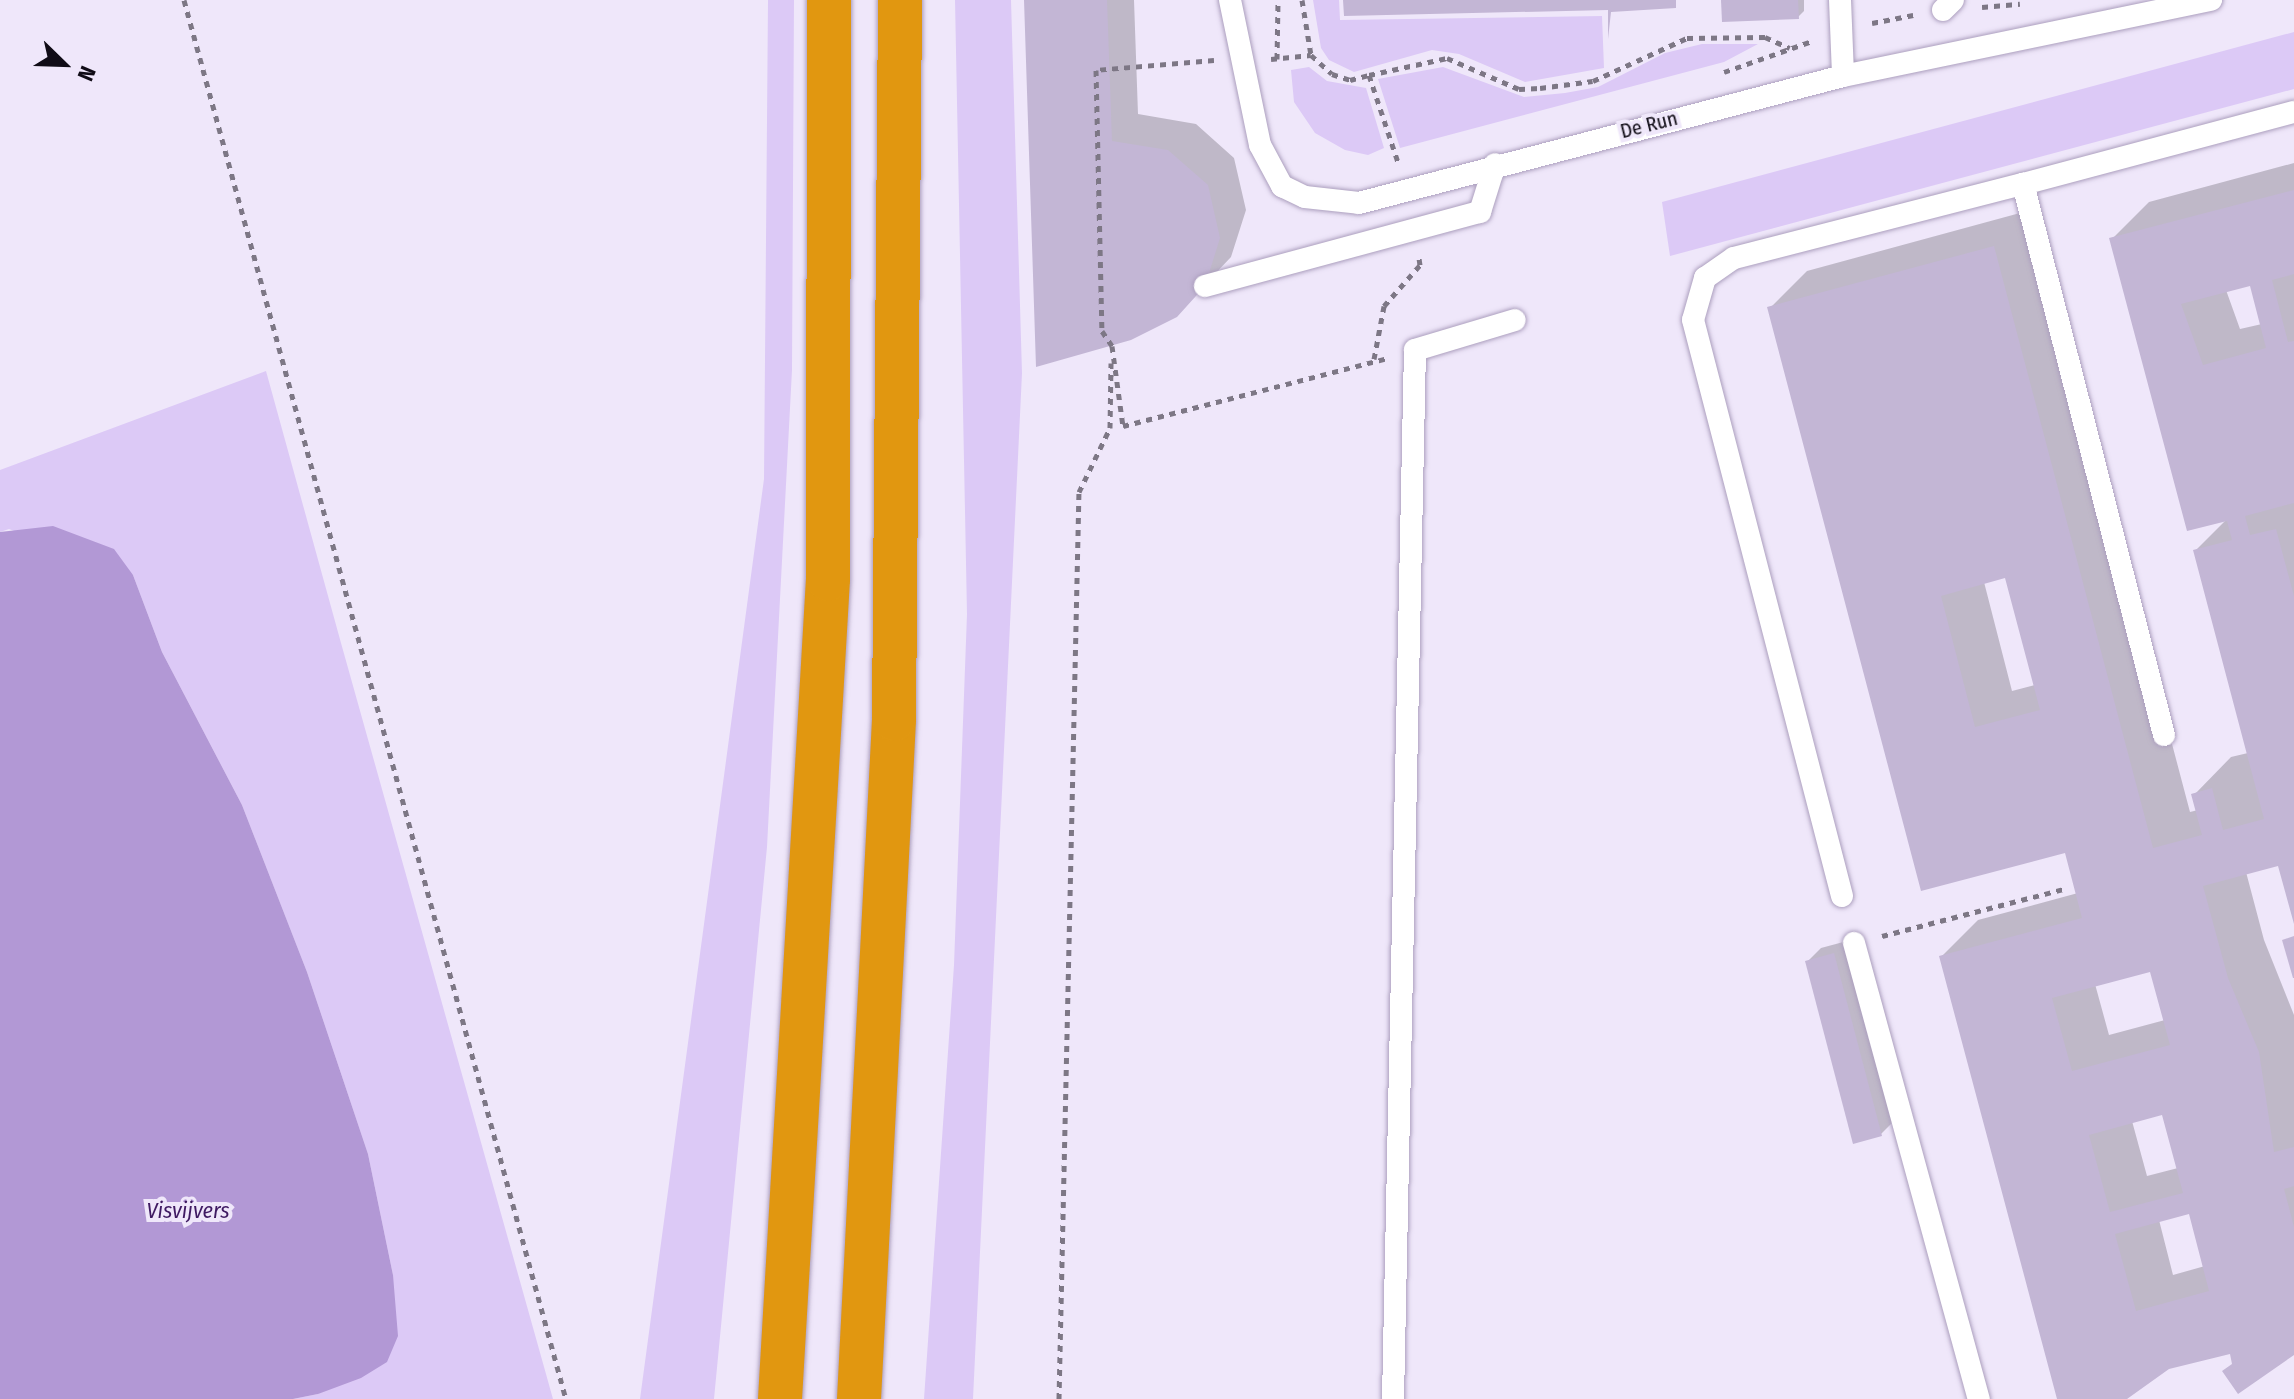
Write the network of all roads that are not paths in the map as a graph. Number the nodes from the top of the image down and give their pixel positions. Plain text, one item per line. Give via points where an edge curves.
1 (829, 0) edge
2 (900, 0) edge
3 (1230, 0) edge
4 (1840, 0) edge
5 (2211, 0) edge
6 (1843, 76) junction
7 (2294, 112) edge
8 (1495, 164) junction
9 (2023, 184) junction
10 (1205, 286) dead end
11 (1515, 320) dead end
12 (2164, 735) dead end
13 (1842, 896) dead end
14 (1854, 943) dead end
15 (780, 1399) edge
16 (859, 1399) edge
17 (1393, 1399) edge
18 (1979, 1399) edge

1 - 15 highway via 828,579
2 - 16 highway via 894,719
3 - 8 lane, De Run via 1260,145 1282,186 1305,197 1359,203
4 - 6 lane
5 - 6 lane, De Run
6 - 8 lane, De Run
7 - 9 lane
8 - 10 lane via 1480,212
9 - 12 lane
9 - 13 lane via 1734,258 1705,278 1693,320
11 - 17 lane via 1415,350
14 - 18 lane

